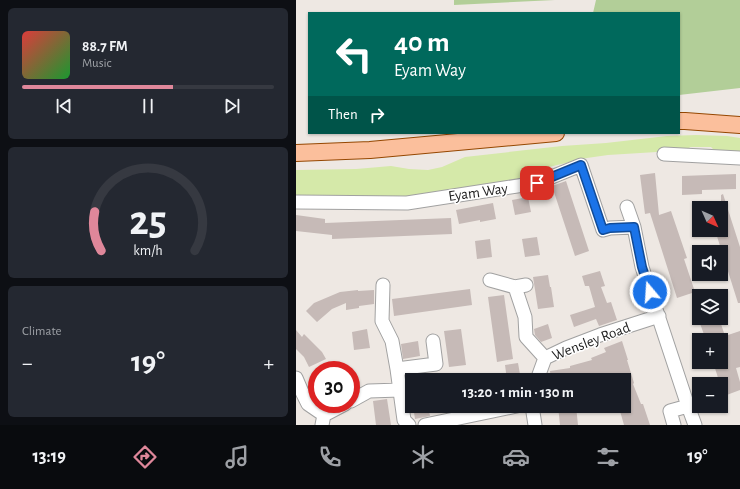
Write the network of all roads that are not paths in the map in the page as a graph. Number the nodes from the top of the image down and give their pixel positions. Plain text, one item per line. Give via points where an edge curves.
1 (680, 121) edge
2 (740, 125) edge
3 (545, 134) edge
4 (296, 153) edge
5 (664, 154) dead end
6 (740, 158) edge
7 (296, 202) edge
8 (627, 207) dead end
9 (634, 227) junction
10 (490, 280) dead end
11 (383, 285) dead end
12 (659, 316) junction
13 (433, 341) dead end
14 (546, 358) junction
15 (397, 369) junction
16 (540, 373) edge
17 (296, 378) edge
18 (400, 390) junction
19 (360, 396) edge
20 (688, 406) junction
21 (333, 413) edge
22 (483, 413) edge
23 (533, 413) edge
24 (323, 420) edge
25 (409, 425) edge
26 (425, 425) edge
27 (535, 425) edge
28 (674, 425) edge
29 (695, 425) edge

1 - 2 main road
3 - 4 main road via 370,150
5 - 6 street
7 - 9 street, Eyam Way via 407,203 537,183 581,165 603,230
8 - 9 street
9 - 12 street via 642,267
10 - 14 street via 520,286 526,337
11 - 15 street via 382,321 392,340
12 - 14 street, Wensley Road via 594,337
12 - 20 street
13 - 15 street via 436,364
14 - 16 street, Wensley Road
15 - 18 street
17 - 24 street via 308,404
18 - 19 street via 369,391
18 - 25 street via 404,420
20 - 28 street via 670,411
20 - 29 street
21 - 24 street
22 - 26 street
23 - 27 street

